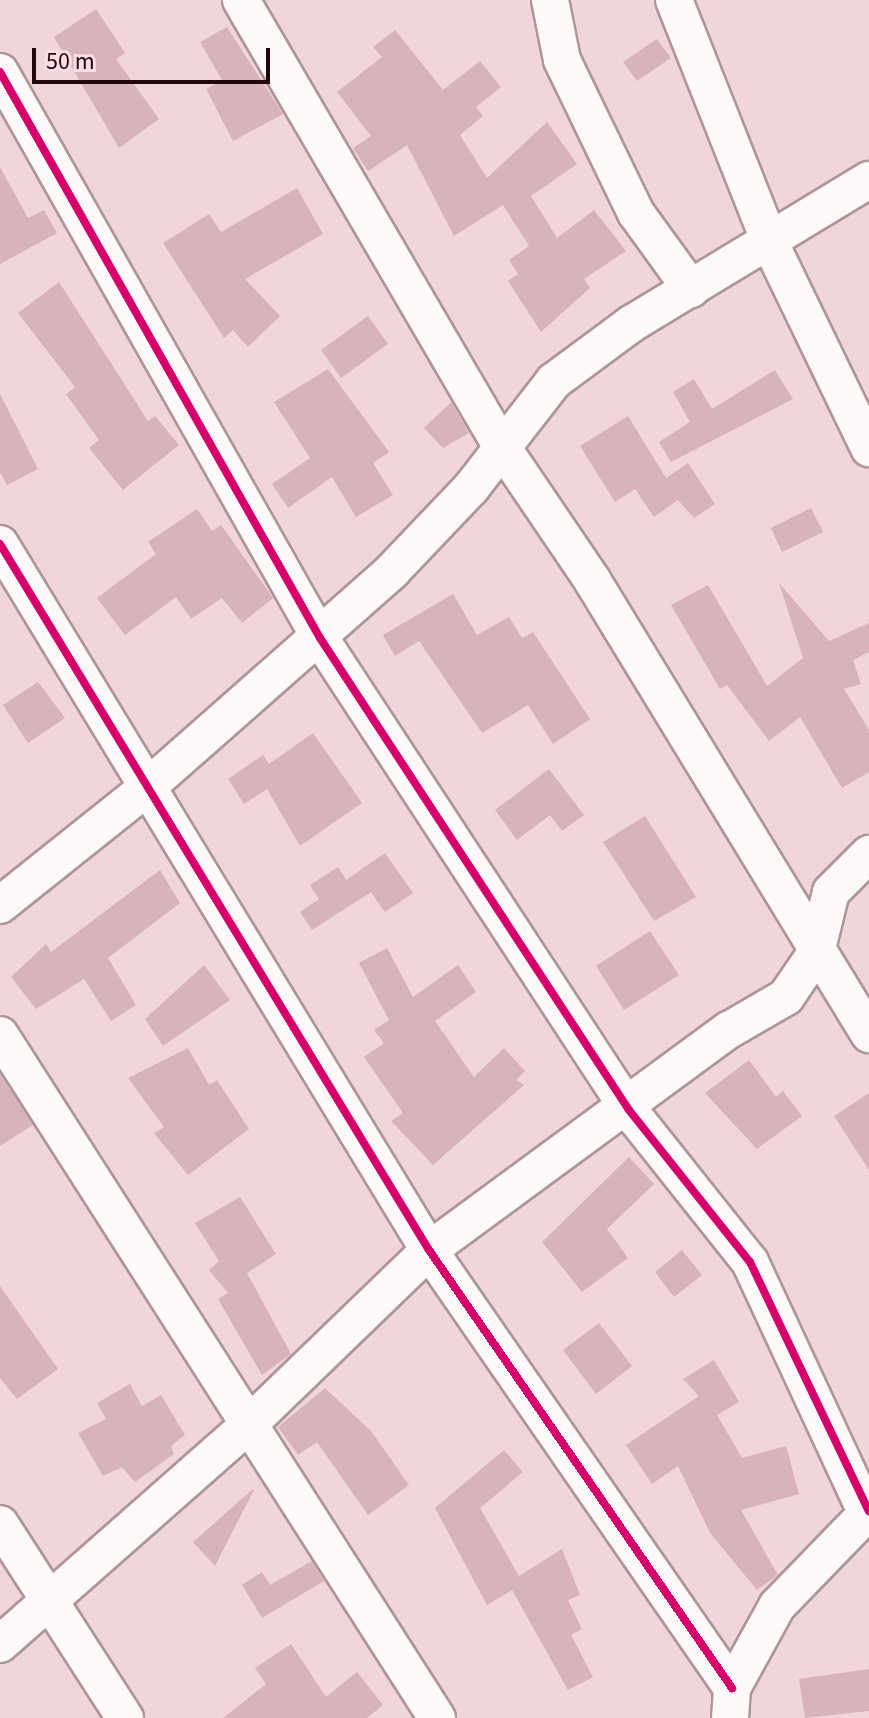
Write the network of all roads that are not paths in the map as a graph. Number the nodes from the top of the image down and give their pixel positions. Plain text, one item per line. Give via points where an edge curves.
1 (241, 0) edge
2 (550, 0) edge
3 (674, 0) edge
4 (0, 72) edge
5 (869, 180) edge
6 (770, 243) junction
7 (691, 289) junction
8 (500, 444) junction
9 (869, 448) edge
10 (0, 544) edge
11 (320, 638) junction
12 (144, 790) junction
13 (869, 854) edge
14 (0, 905) edge
15 (816, 953) junction
16 (869, 1034) edge
17 (0, 1035) edge
18 (629, 1110) junction
19 (429, 1250) junction
20 (246, 1427) junction
21 (868, 1512) edge
22 (0, 1524) edge
23 (49, 1607) junction
24 (0, 1644) edge
25 (731, 1703) edge
26 (125, 1718) edge
27 (437, 1718) edge

1 - 8 street
2 - 7 street via 562,60 636,213
3 - 6 street
4 - 11 street
5 - 6 street
6 - 7 street
6 - 9 street
7 - 8 street via 554,381
8 - 11 street via 471,488
8 - 15 street via 592,580
10 - 12 street
11 - 12 street
11 - 18 street
12 - 14 street
12 - 19 street
13 - 15 street via 831,892
15 - 16 street
15 - 18 street via 786,997 729,1030
17 - 20 street
18 - 19 street
18 - 21 street via 750,1262
19 - 20 street
19 - 25 street
20 - 23 street
20 - 27 street
21 - 25 street via 777,1606
22 - 23 street
23 - 24 street
23 - 26 street

